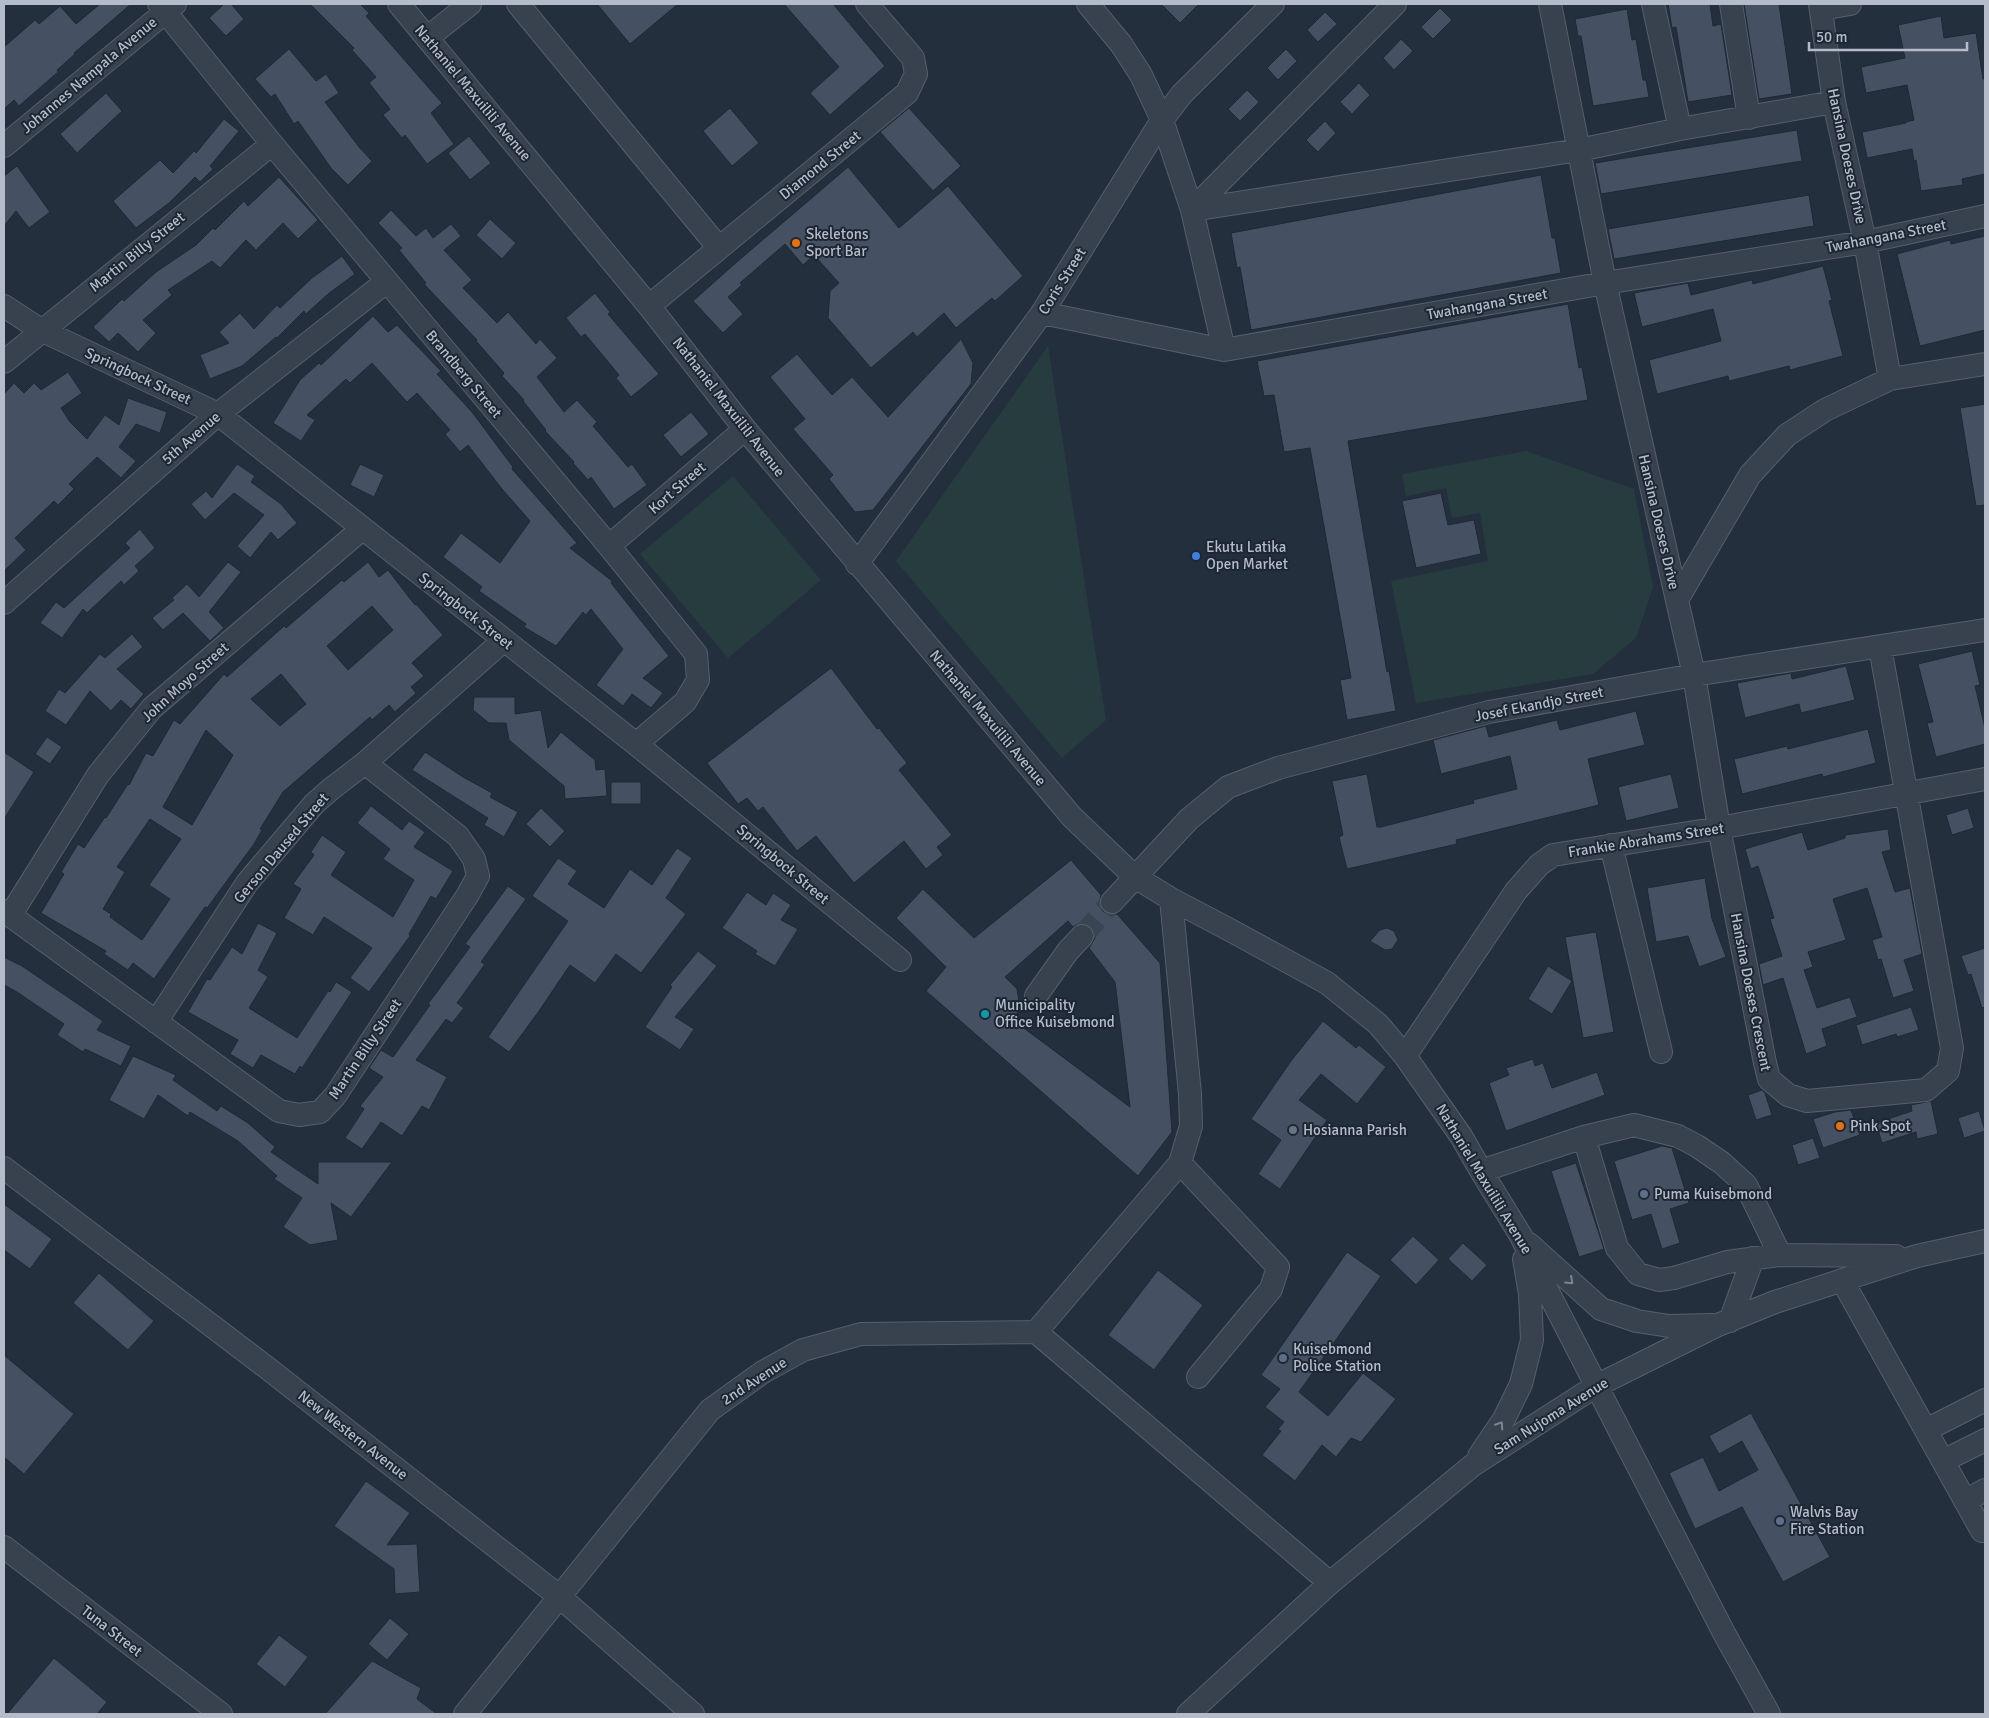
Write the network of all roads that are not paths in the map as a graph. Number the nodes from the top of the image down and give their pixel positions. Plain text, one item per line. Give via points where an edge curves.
1 (399, 4) edge
2 (470, 4) edge
3 (518, 4) edge
4 (867, 4) edge
5 (1088, 4) edge
6 (1272, 4) edge
7 (1396, 4) edge
8 (1550, 4) edge
9 (1653, 4) edge
10 (1731, 4) edge
11 (1850, 4) edge
12 (166, 6) edge
13 (1820, 6) edge
14 (427, 38) junction
15 (1834, 102) junction
16 (1749, 118) junction
17 (1162, 120) junction
18 (1680, 129) junction
19 (272, 144) junction
20 (4, 146) edge
21 (1579, 150) junction
22 (1192, 210) junction
23 (1985, 216) edge
24 (1865, 242) junction
25 (719, 248) junction
26 (386, 282) junction
27 (1604, 283) junction
28 (4, 306) edge
29 (649, 306) junction
30 (1042, 313) junction
31 (41, 330) junction
32 (1224, 350) junction
33 (4, 362) edge
34 (1985, 364) edge
35 (1890, 379) junction
36 (218, 414) junction
37 (745, 430) junction
38 (362, 529) junction
39 (609, 546) junction
40 (857, 564) junction
41 (1677, 600) junction
42 (4, 603) edge
43 (1985, 630) edge
44 (504, 640) junction
45 (1880, 648) junction
46 (1694, 675) junction
47 (636, 744) junction
48 (365, 763) junction
49 (1985, 780) edge
50 (1906, 795) junction
51 (1719, 828) junction
52 (1611, 845) junction
53 (1135, 877) junction
54 (1171, 900) junction
55 (1112, 902) tunnel mouth
56 (7, 913) edge
57 (1082, 936) tunnel mouth
58 (900, 960) dead end
59 (1036, 996) dead end
60 (156, 1022) junction
61 (1661, 1052) dead end
62 (1405, 1056) junction
63 (1584, 1137) junction
64 (1180, 1162) junction
65 (4, 1168) edge
66 (1481, 1171) junction
67 (1521, 1236) junction
68 (1985, 1241) edge
69 (1780, 1255) junction
70 (1917, 1256) junction
71 (1753, 1258) junction
72 (1842, 1280) junction
73 (1724, 1323) junction
74 (1036, 1332) junction
75 (1198, 1377) dead end
76 (1596, 1386) junction
77 (1985, 1400) edge
78 (1926, 1430) junction
79 (1985, 1440) edge
80 (1944, 1461) junction
81 (1472, 1465) junction
82 (1985, 1490) edge
83 (1965, 1501) junction
84 (1985, 1532) edge
85 (4, 1547) edge
86 (1330, 1583) junction
87 (560, 1598) junction
88 (221, 1714) edge
89 (464, 1714) edge
90 (693, 1714) edge
91 (1188, 1714) edge
92 (1768, 1714) edge

1 - 14 street, Nathaniel Maxuilili Avenue
2 - 14 street
3 - 25 street
4 - 25 street, Diamond Street via 913,58 916,74 907,93
5 - 17 street via 1121,44 1141,75
6 - 17 street, Coris Street via 1182,94
7 - 22 street
8 - 21 street, Hansina Doeses Drive
9 - 18 street
10 - 16 street
11 - 13 street
12 - 19 street, Brandberg Street
12 - 20 street, Johannes Nampala Avenue
13 - 15 street, Hansina Doeses Drive
14 - 29 street, Nathaniel Maxuilili Avenue
15 - 16 street
15 - 24 street, Hansina Doeses Drive
16 - 18 street
17 - 22 street
17 - 30 street, Coris Street
18 - 21 street
19 - 26 street, Brandberg Street
19 - 31 street, Martin Billy Street
21 - 22 street
21 - 27 street, Hansina Doeses Drive
22 - 32 street
23 - 24 street, Twahangana Street
24 - 27 street, Twahangana Street
24 - 35 street, Hansina Doeses Drive
25 - 29 street, Diamond Street
26 - 36 street, 5th Avenue
26 - 39 street, Brandberg Street
27 - 32 street, Twahangana Street
27 - 41 street, Hansina Doeses Drive
28 - 31 street, Springbock Street
29 - 37 street, Nathaniel Maxuilili Avenue
30 - 32 street
30 - 40 street, Coris Street
31 - 33 street, Martin Billy Street
31 - 36 street, Springbock Street
34 - 35 street
35 - 41 street, Hansina Doeses Drive via 1825,410 1787,435 1750,475
36 - 38 street, Springbock Street
36 - 42 street, 5th Avenue
37 - 39 street, Kort Street
37 - 40 street, Nathaniel Maxuilili Avenue
38 - 44 street, Springbock Street
38 - 56 street, John Moyo Street via 152,708 98,775
39 - 47 street, Brandberg Street via 696,654 698,680 685,702
40 - 53 street, Nathaniel Maxuilili Avenue via 1072,818
41 - 46 street, Hansina Doeses Drive
43 - 45 street, Josef Ekandjo Street
44 - 47 street, Springbock Street
44 - 48 street, Gerson Daused Street
45 - 46 street, Josef Ekandjo Street
45 - 50 street, Hansina Doeses Crescent
46 - 51 street, Hansina Doeses Crescent
46 - 53 street, Josef Ekandjo Street via 1489,712 1278,768 1228,787 1189,819
47 - 58 street, Springbock Street
48 - 60 street, Gerson Daused Street via 314,804 247,884
48 - 60 street, Martin Billy Street via 458,836 474,859 478,876 335,1096 320,1112 299,1115 279,1111
49 - 50 street, Frankie Abrahams Street
50 - 51 street, Frankie Abrahams Street
50 - 51 street, Hansina Doeses Crescent via 1952,1048 1948,1071 1926,1090 1807,1101 1788,1095 1769,1078
51 - 52 street, Frankie Abrahams Street
52 - 61 street
52 - 62 street, Frankie Abrahams Street via 1553,855 1539,865 1516,892
53 - 54 street, Nathaniel Maxuilili Avenue
53 - 55 street, Josef Ekandjo Street
54 - 62 street, Nathaniel Maxuilili Avenue via 1326,983 1378,1024
54 - 64 street via 1190,1094 1191,1126
56 - 60 street, Martin Billy Street
57 - 59 street
62 - 66 street, Nathaniel Maxuilili Avenue via 1461,1136
63 - 66 street
63 - 69 street via 1634,1125 1678,1136 1697,1146 1746,1185
63 - 71 street via 1617,1248 1638,1274 1659,1280 1674,1278 1727,1262
64 - 74 street
64 - 75 street via 1278,1267 1272,1289
65 - 87 street, New Western Avenue via 266,1367
66 - 67 street, Nathaniel Maxuilili Avenue
67 -> 73 street via 1601,1309 1637,1321 1669,1326
67 - 76 street, Nathaniel Maxuilili Avenue
81 -> 67 street via 1504,1420 1521,1384 1532,1340 1530,1294
68 - 70 street, Sam Nujoma Avenue
69 - 70 street
69 - 71 street
70 - 72 street, Sam Nujoma Avenue
71 - 73 street
72 - 73 street, Sam Nujoma Avenue
72 - 78 street
73 - 76 street, Sam Nujoma Avenue
74 - 86 street
74 - 87 street, 2nd Avenue via 861,1334 803,1350 710,1410
76 - 81 street, Sam Nujoma Avenue
76 - 92 street, Nathaniel Maxuilili Avenue
77 - 78 street
78 - 80 street
79 - 80 street
80 - 83 street
81 - 86 street, Sam Nujoma Avenue
82 - 83 street
83 - 84 street
85 - 88 street, Tuna Street
86 - 91 street, Sam Nujoma Avenue
87 - 89 street, 2nd Avenue
87 - 90 street, New Western Avenue

